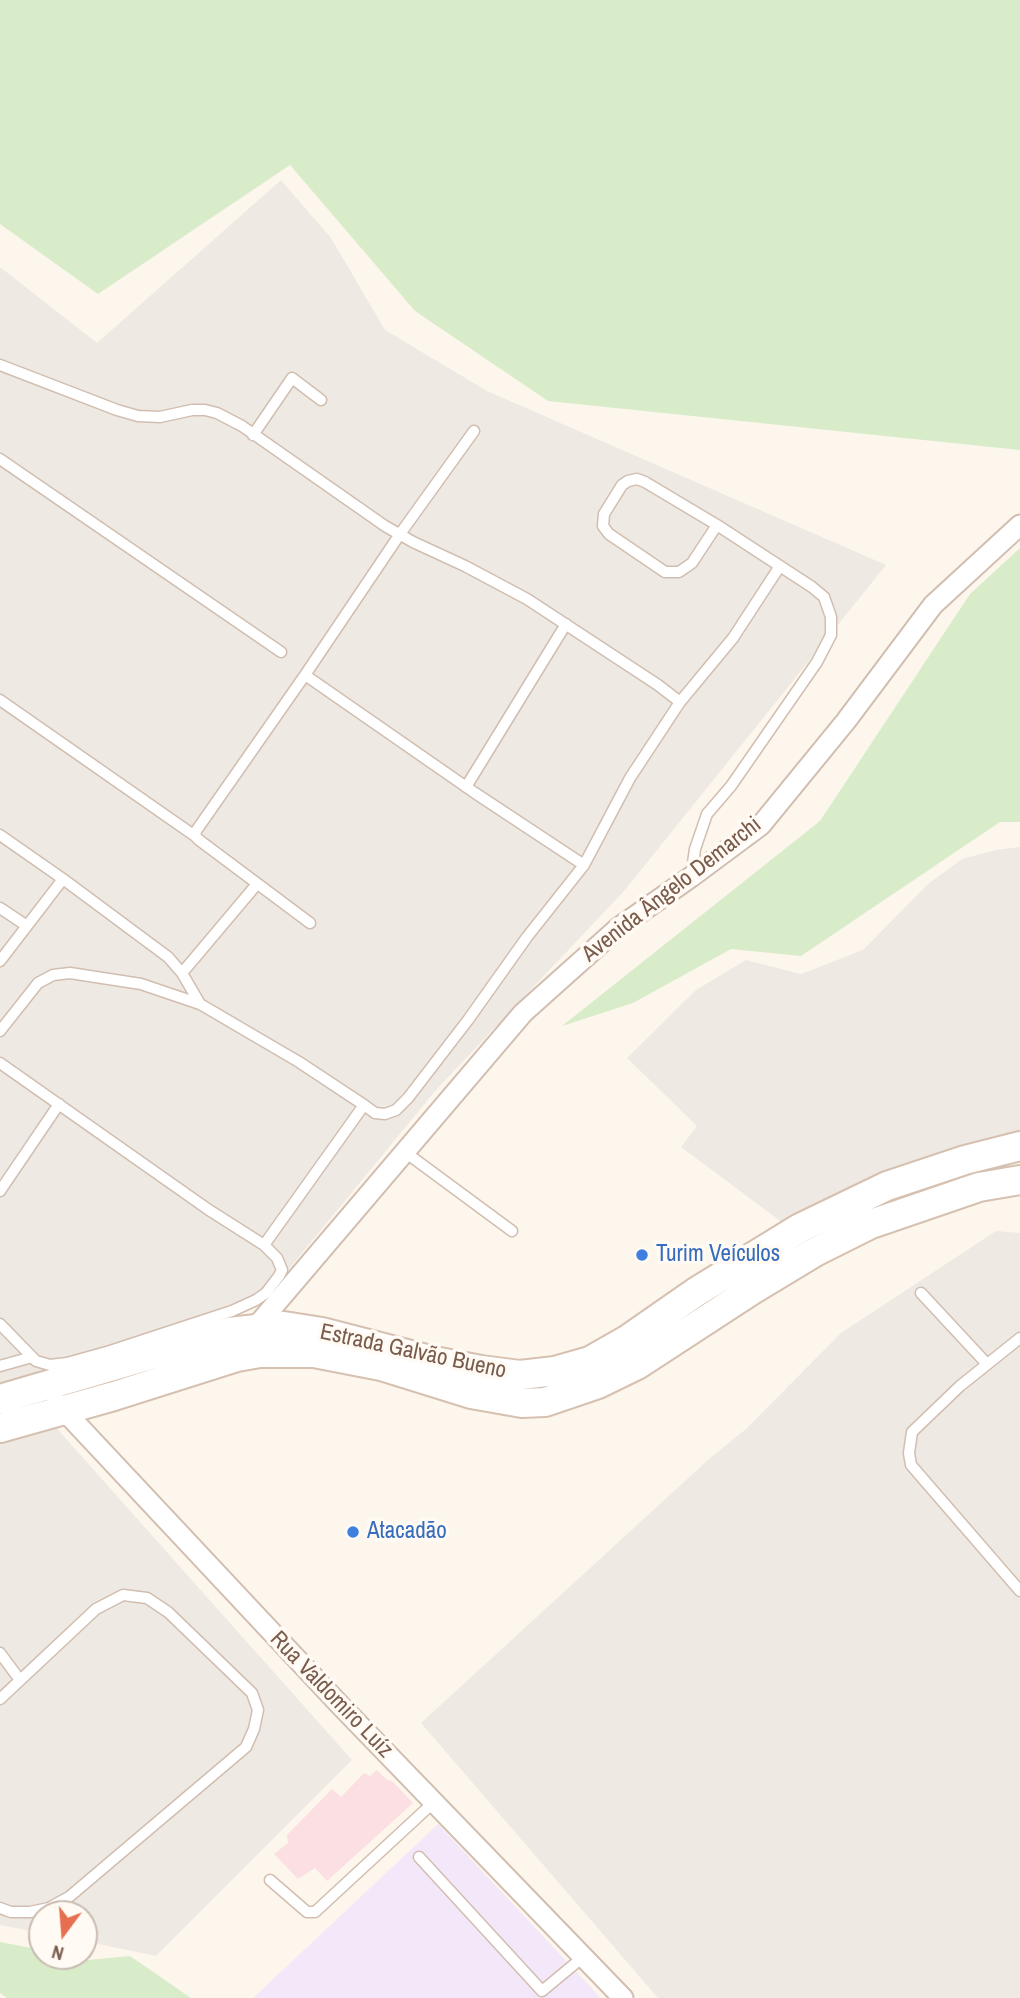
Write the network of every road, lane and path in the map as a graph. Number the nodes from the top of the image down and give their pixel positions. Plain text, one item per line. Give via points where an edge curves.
1 (0, 365) edge
2 (321, 400) dead end
3 (474, 431) dead end
4 (253, 435) junction
5 (0, 458) edge
6 (717, 525) junction
7 (1020, 525) edge
8 (400, 534) junction
9 (780, 566) junction
10 (566, 624) junction
11 (281, 652) dead end
12 (305, 675) junction
13 (0, 700) edge
14 (680, 702) junction
15 (466, 787) junction
16 (0, 835) edge
17 (195, 836) junction
18 (584, 865) junction
19 (691, 877) junction
20 (63, 879) junction
21 (257, 884) junction
22 (0, 908) edge
23 (310, 923) dead end
24 (27, 926) junction
25 (0, 961) edge
26 (182, 973) junction
27 (200, 1004) junction
28 (0, 1031) edge
29 (0, 1063) edge
30 (59, 1104) junction
31 (364, 1105) junction
32 (1013, 1145) edge
33 (405, 1152) junction
34 (1020, 1180) edge
35 (0, 1191) edge
36 (512, 1231) dead end
37 (264, 1245) junction
38 (921, 1293) dead end
39 (0, 1324) edge
40 (1020, 1338) edge
41 (258, 1341) junction
42 (32, 1357) junction
43 (987, 1364) junction
44 (0, 1366) edge
45 (45, 1386) junction
46 (0, 1399) edge
47 (61, 1410) junction
48 (0, 1428) edge
49 (1020, 1591) edge
50 (0, 1653) edge
51 (20, 1680) junction
52 (0, 1699) edge
53 (434, 1802) junction
54 (419, 1857) dead end
55 (270, 1880) dead end
56 (0, 1908) edge
57 (583, 1956) junction
58 (623, 1998) edge

1 - 4 lane via 138,416 205,410
2 - 4 lane via 292,378
3 - 8 lane
4 - 8 lane
5 - 11 lane
6 - 6 lane via 637,479 622,485 604,514 603,526 665,572 679,572 692,563
6 - 9 lane
7 - 19 street, Avenida Ângelo Demarchi via 933,606 761,825
8 - 10 lane
8 - 12 lane
9 - 14 lane via 733,638
9 - 19 lane via 824,597 831,635 817,662 707,814
10 - 14 lane
10 - 15 lane
12 - 15 lane
12 - 17 lane
13 - 17 lane
14 - 18 lane via 630,778
15 - 18 lane
16 - 20 lane
17 - 21 lane
18 - 31 lane via 408,1098 385,1114
19 - 33 street, Avenida Ângelo Demarchi via 618,928 523,1013
20 - 24 lane
20 - 26 lane via 168,957
21 - 23 lane
21 - 26 lane
22 - 24 lane
24 - 25 lane
26 - 27 lane
27 - 28 lane via 141,984 70,973 53,975 38,983
27 - 31 lane
29 - 30 lane
30 - 35 lane
30 - 37 lane
31 - 37 lane
32 - 41 main road, Estrada Galvão Bueno via 887,1186 800,1228 627,1340 590,1361 555,1371 520,1375 481,1370 285,1326
33 - 36 lane
33 - 41 street, Avenida Ângelo Demarchi
34 - 41 main road, Estrada Galvão Bueno via 979,1187 871,1224 815,1252 637,1365 545,1402 471,1394 381,1366
37 - 42 lane via 278,1258 282,1270 256,1300 67,1363 50,1365
38 - 43 lane
39 - 42 lane
40 - 43 lane
41 - 45 main road via 229,1332
41 - 47 main road via 237,1357
42 - 44 lane
43 - 49 lane via 912,1432 909,1453 911,1465
45 - 46 main road
45 - 47 street, Rua Valdomiro Luíz
47 - 48 main road
47 - 53 street, Rua Valdomiro Luíz
50 - 51 lane
51 - 52 lane
51 - 56 lane via 96,1609 123,1595 147,1598 168,1612 252,1693 258,1710 246,1747 69,1897 30,1912
53 - 55 lane via 315,1912 307,1912
53 - 57 street, Rua Valdomiro Luíz
54 - 57 lane via 542,1991
57 - 58 street, Rua Valdomiro Luíz

